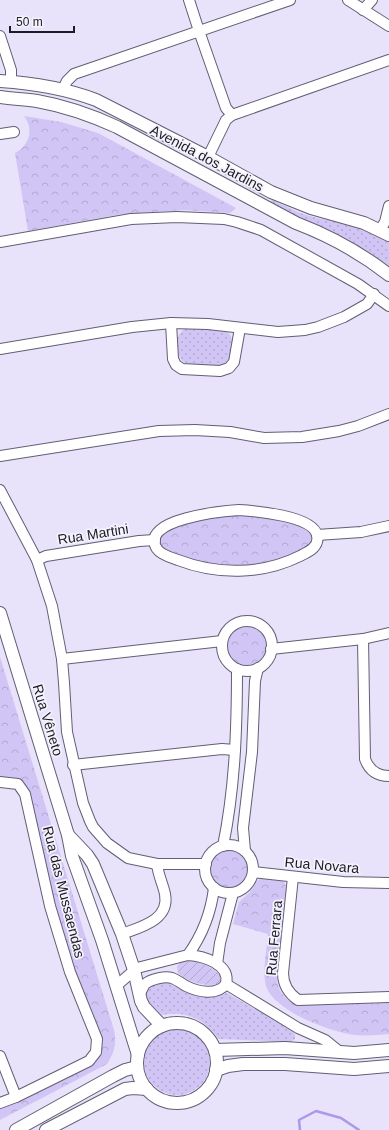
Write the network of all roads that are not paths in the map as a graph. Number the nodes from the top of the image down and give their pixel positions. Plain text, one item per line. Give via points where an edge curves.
1 (189, 0) edge
2 (348, 0) edge
3 (372, 0) edge
4 (285, 1) edge
5 (363, 10) junction
6 (389, 26) edge
7 (198, 31) junction
8 (0, 36) edge
9 (389, 60) edge
10 (5, 81) edge
11 (63, 89) junction
12 (0, 97) edge
13 (232, 115) junction
14 (14, 132) dead end
15 (0, 134) edge
16 (208, 157) junction
17 (271, 192) junction
18 (262, 204) junction
19 (389, 206) edge
20 (385, 233) edge
21 (0, 242) edge
22 (389, 275) edge
23 (374, 294) junction
24 (389, 306) edge
25 (171, 323) junction
26 (240, 328) junction
27 (0, 349) edge
28 (389, 414) edge
29 (0, 456) edge
30 (0, 490) edge
31 (389, 526) edge
32 (317, 535) junction
33 (155, 540) junction
34 (37, 560) junction
35 (0, 613) edge
36 (389, 633) edge
37 (363, 639) junction
38 (222, 642) junction
39 (271, 649) junction
40 (62, 658) junction
41 (258, 668) junction
42 (237, 669) junction
43 (235, 750) junction
44 (73, 765) junction
45 (389, 776) edge
46 (0, 782) edge
47 (68, 835) junction
48 (223, 846) junction
49 (245, 851) junction
50 (93, 864) junction
51 (157, 864) junction
52 (206, 864) junction
53 (78, 872) junction
54 (253, 872) junction
55 (293, 877) junction
56 (389, 883) edge
57 (214, 888) junction
58 (233, 893) junction
59 (122, 934) junction
60 (188, 955) junction
61 (217, 964) junction
62 (134, 970) junction
63 (226, 984) junction
64 (116, 986) junction
65 (140, 993) junction
66 (389, 997) edge
67 (162, 1026) junction
68 (215, 1050) junction
69 (389, 1050) edge
70 (341, 1053) junction
71 (0, 1056) edge
72 (137, 1061) junction
73 (389, 1066) edge
74 (216, 1070) junction
75 (147, 1089) junction
76 (16, 1097) junction
77 (0, 1103) edge
78 (16, 1130) edge
79 (46, 1130) edge

1 - 7 street
2 - 5 street
3 - 5 street
4 - 7 street
5 - 6 street
7 - 11 street via 74,74
7 - 13 street via 226,108
8 - 10 street via 11,70
9 - 13 street
10 - 11 street, Avenida dos Jardins
11 - 16 street, Avenida dos Jardins via 112,107
12 - 18 street, Avenida dos Jardins via 52,104 102,119
13 - 16 street via 226,120
14 - 15 street
16 - 17 street, Avenida dos Jardins
17 - 18 street
17 - 20 street, Avenida dos Jardins via 311,208 364,223
18 - 22 street, Avenida dos Jardins via 349,248
19 - 20 street
21 - 23 street via 131,219 224,219 261,230
23 - 24 street
23 - 26 street via 367,304 356,311 318,327 278,332
25 - 26 street
25 - 26 street via 173,359 182,369 220,371 228,368 234,362
25 - 27 street
28 - 29 street via 346,429 302,437 264,438 213,430 159,431
30 - 34 street
31 - 32 street via 361,532
32 - 33 street via 312,527 281,516 253,511 226,511 200,515 175,523 159,530
32 - 33 street via 318,540 314,548 295,558 268,567 239,571 213,569 181,561 160,551
33 - 34 street, Rua Martini via 46,556
34 - 40 street via 52,606
35 - 47 street, Rua Vêneto
36 - 37 street
37 - 39 street
37 - 45 street via 365,759 376,773
38 - 39 street via 234,625 248,622 263,628 271,641
38 - 40 street
38 - 42 street via 226,660
39 - 41 street via 265,663
40 - 44 street via 67,732
41 - 42 street via 251,671
41 - 49 street via 255,681 250,777 243,828
42 - 43 street
43 - 44 street
43 - 48 street
44 - 51 street via 83,803 93,827 107,843 128,858
46 - 76 street, Rua das Mussaendas via 18,784 25,794 50,906 70,972 97,1039 96,1052 89,1061
47 - 50 street, Rua Vêneto
47 - 53 street, Rua Vêneto
48 - 49 street via 231,845
48 - 52 street via 212,853
49 - 54 street via 253,864
50 - 53 street
50 - 59 street, Rua Vêneto
51 - 52 street
51 - 59 street via 165,905 154,921
52 - 57 street via 206,877
53 - 64 street, Rua Vêneto
54 - 55 street, Rua Novara
54 - 58 street via 247,886
55 - 56 street, Rua Novara
55 - 66 street, Rua Ferrara via 283,973 289,993 298,1000
57 - 58 street
57 - 60 street via 205,927
58 - 61 street
59 - 62 street, Rua Vêneto
60 - 61 street
60 - 62 street via 148,964
61 - 63 street via 227,975
62 - 64 street
62 - 65 street, Rua Vêneto
63 - 65 street via 220,990 206,991 192,988 172,978 158,979 147,983
63 - 70 street via 298,1028 325,1040
64 - 72 street, Rua Vêneto
65 - 67 street, Rua Vêneto via 144,1007
67 - 68 street via 188,1024 208,1038
67 - 72 street via 146,1037
68 - 70 street via 285,1048
68 - 74 street
69 - 70 street
71 - 76 street
72 - 75 street via 140,1078
72 - 78 street
73 - 74 street via 354,1069 243,1064
74 - 75 street via 206,1090 198,1097 187,1101 165,1101
75 - 79 street via 125,1089
76 - 77 street

